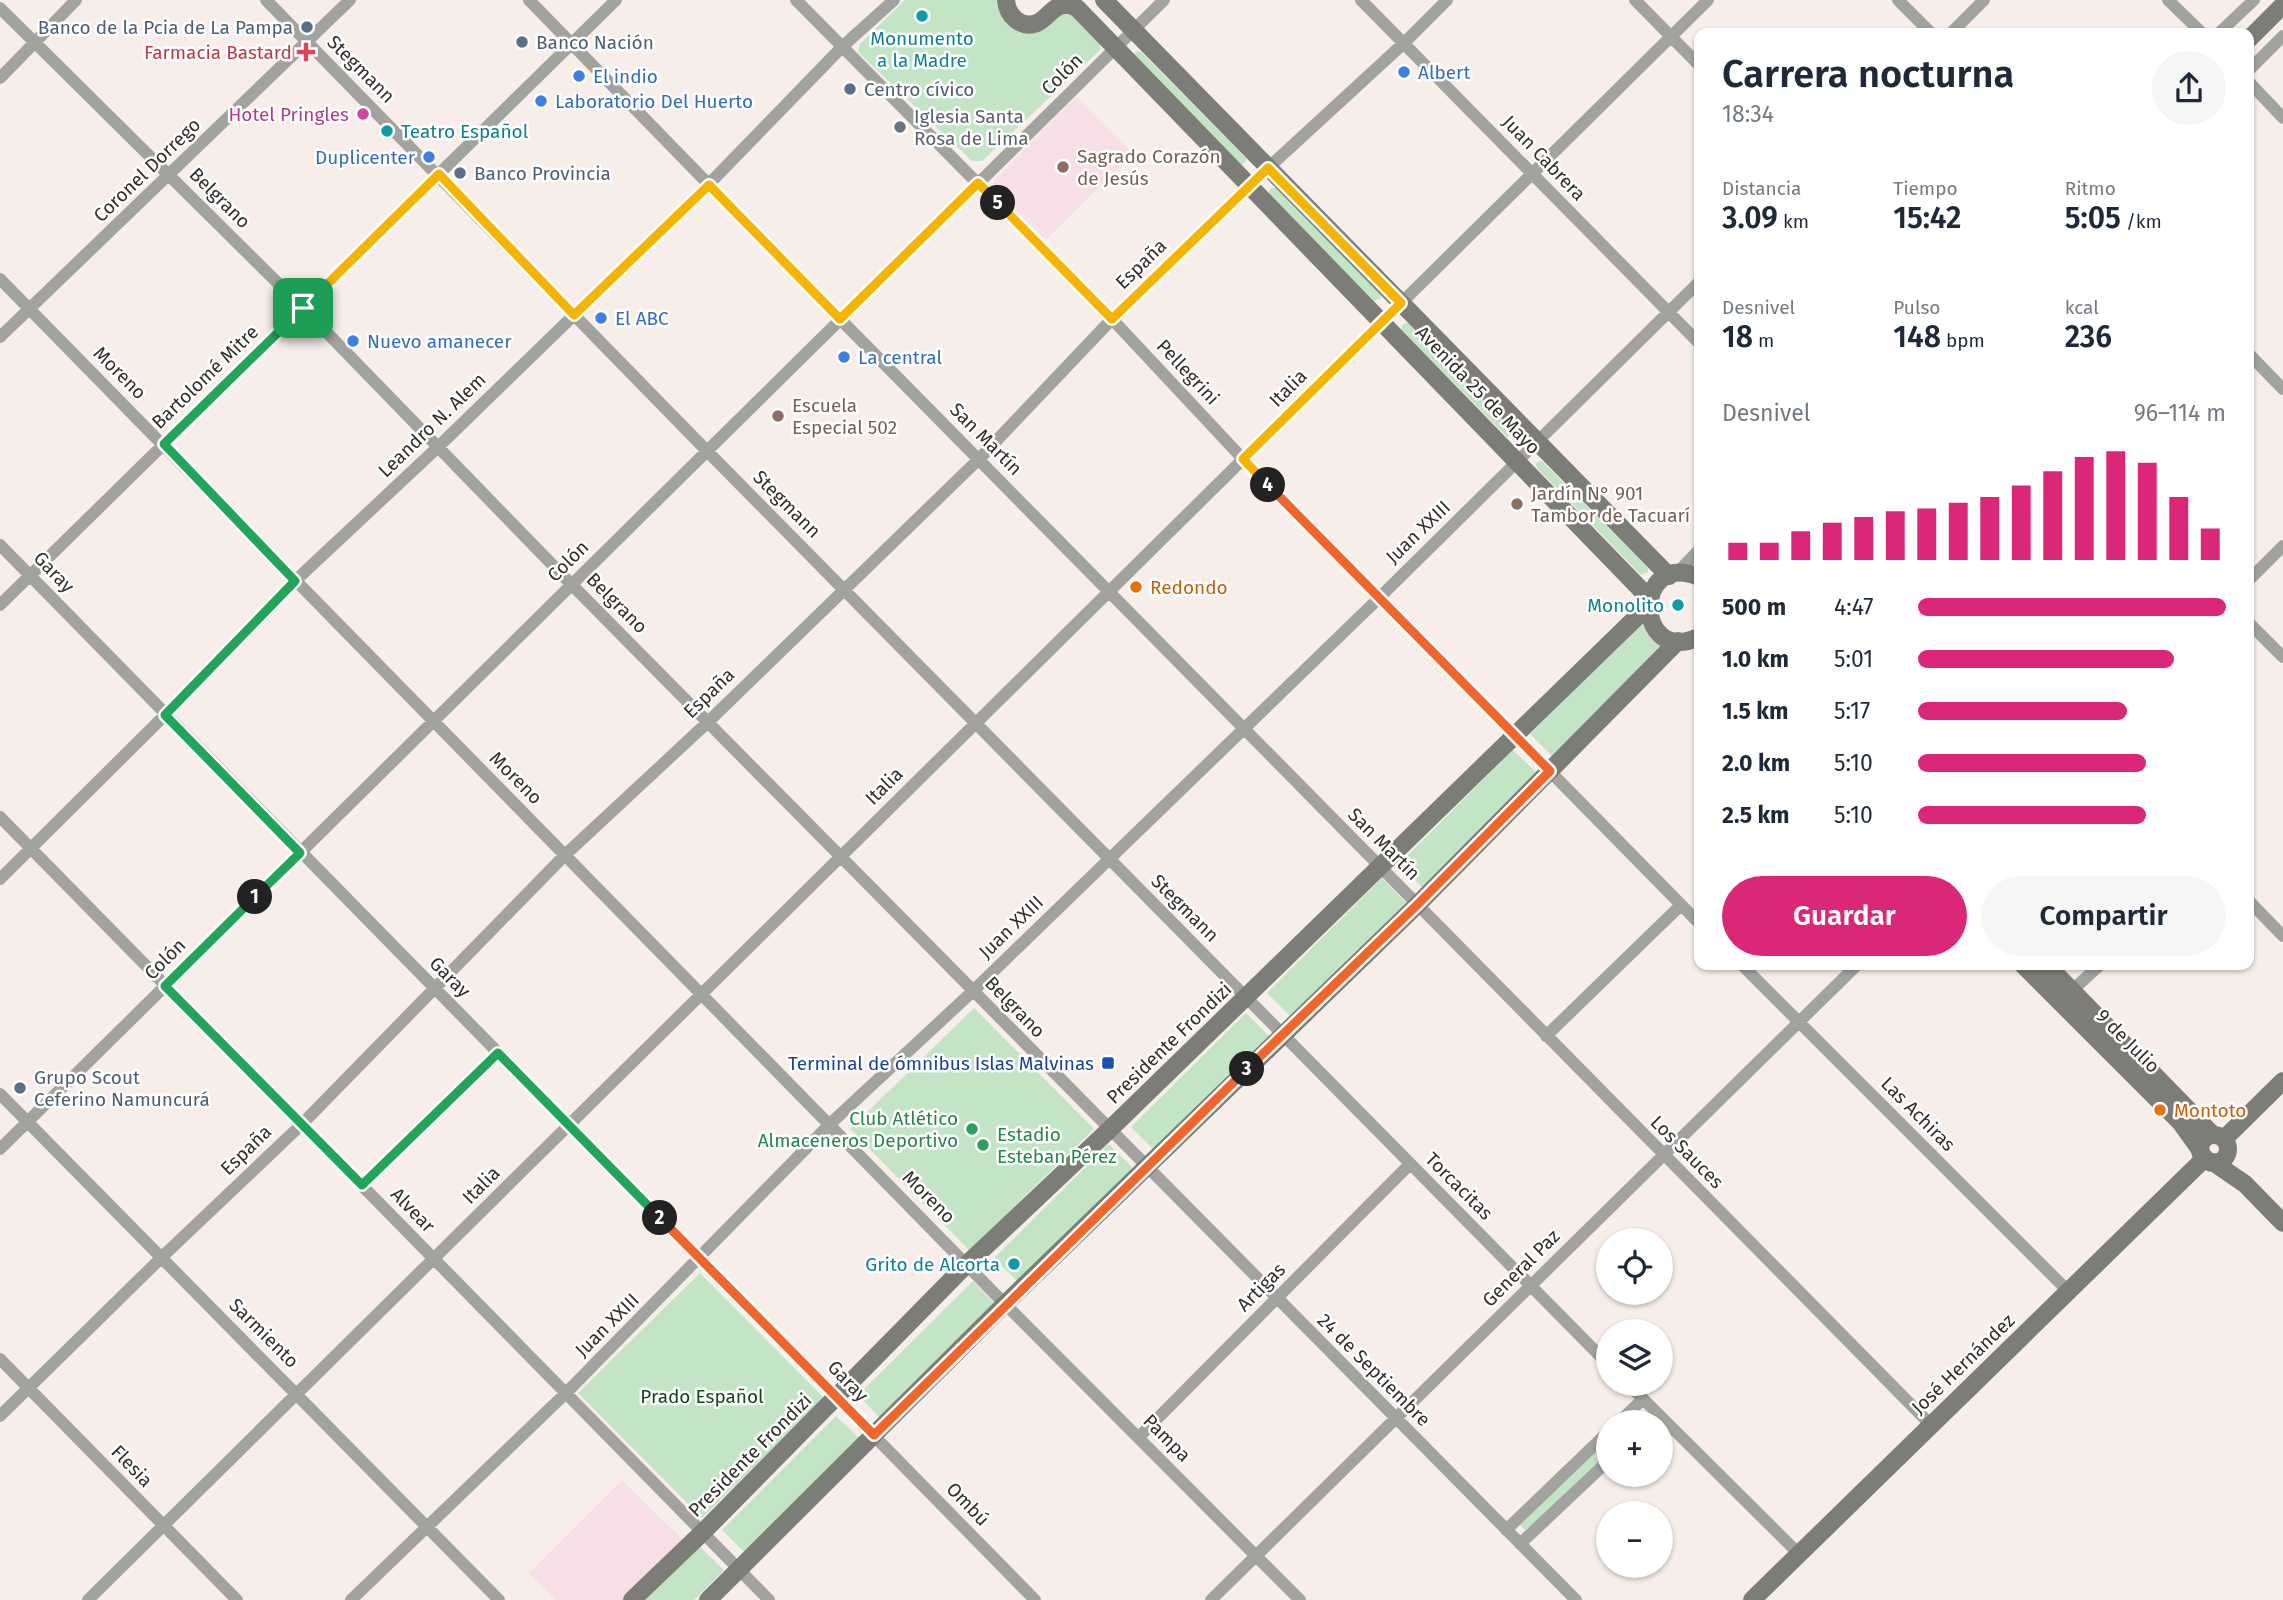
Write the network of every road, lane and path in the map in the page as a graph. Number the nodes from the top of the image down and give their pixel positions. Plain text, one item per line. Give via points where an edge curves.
1 (76, 0) edge
2 (266, 0) edge
3 (350, 0) edge
4 (529, 0) edge
5 (616, 0) edge
6 (796, 0) edge
7 (894, 0) edge
8 (1006, 0) edge
9 (1104, 0) edge
10 (1164, 0) edge
11 (1361, 0) edge
12 (1447, 0) edge
13 (1635, 0) edge
14 (1708, 0) edge
15 (1898, 0) edge
16 (1984, 0) edge
17 (2168, 0) edge
18 (2254, 0) edge
19 (2283, 5) edge
20 (0, 8) edge
21 (1926, 28) edge
22 (1956, 28) edge
23 (2197, 28) edge
24 (2225, 28) edge
25 (1132, 31) junction
26 (2254, 34) edge
27 (1671, 36) junction
28 (2283, 37) edge
29 (34, 42) junction
30 (307, 42) junction
31 (572, 43) junction
32 (1404, 43) junction
33 (843, 46) junction
34 (1115, 48) junction
35 (1694, 60) edge
36 (2254, 65) edge
37 (0, 78) edge
38 (2254, 87) edge
39 (2283, 118) edge
40 (1268, 168) junction
41 (439, 174) junction
42 (1532, 174) junction
43 (170, 175) junction
44 (978, 183) junction
45 (709, 185) junction
46 (1250, 186) junction
47 (0, 279) edge
48 (1694, 287) edge
49 (1401, 303) junction
50 (28, 308) junction
51 (303, 308) junction
52 (1669, 313) junction
53 (574, 315) junction
54 (840, 319) junction
55 (1112, 319) junction
56 (1382, 322) junction
57 (0, 337) edge
58 (1694, 338) edge
59 (2254, 360) edge
60 (2283, 389) edge
61 (1538, 443) junction
62 (164, 444) junction
63 (437, 448) junction
64 (707, 451) junction
65 (979, 459) junction
66 (1243, 459) junction
67 (1518, 462) junction
68 (0, 545) edge
69 (2283, 546) edge
70 (1694, 555) edge
71 (1673, 574) junction
72 (1694, 575) edge
73 (2254, 575) edge
74 (30, 576) junction
75 (295, 581) junction
76 (572, 585) junction
77 (844, 588) junction
78 (1109, 592) junction
79 (1379, 598) junction
80 (1649, 602) junction
81 (0, 605) edge
82 (2254, 628) edge
83 (1694, 638) edge
84 (1678, 641) junction
85 (2283, 657) edge
86 (165, 715) junction
87 (433, 722) junction
88 (708, 722) junction
89 (976, 723) junction
90 (1244, 729) junction
91 (1516, 737) junction
92 (1550, 771) junction
93 (0, 817) edge
94 (31, 850) junction
95 (300, 853) junction
96 (565, 855) junction
97 (841, 857) junction
98 (1109, 858) junction
99 (1381, 868) junction
100 (0, 879) edge
101 (1417, 905) junction
102 (1681, 905) junction
103 (2254, 906) edge
104 (1694, 918) edge
105 (2283, 936) edge
106 (1747, 970) edge
107 (1852, 970) edge
108 (2030, 970) edge
109 (2050, 970) edge
110 (2095, 970) edge
111 (165, 986) junction
112 (435, 989) junction
113 (972, 991) junction
114 (702, 994) junction
115 (1245, 997) junction
116 (2066, 997) junction
117 (1798, 1022) junction
118 (1282, 1035) junction
119 (1546, 1036) junction
120 (498, 1053) junction
121 (2283, 1080) edge
122 (0, 1094) edge
123 (28, 1122) junction
124 (302, 1124) junction
125 (830, 1124) junction
126 (569, 1125) junction
127 (1109, 1130) junction
128 (2222, 1141) junction
129 (0, 1149) edge
130 (1663, 1155) junction
131 (2206, 1157) junction
132 (1410, 1164) junction
133 (1146, 1168) junction
134 (2245, 1184) junction
135 (362, 1185) junction
136 (2283, 1223) edge
137 (162, 1257) junction
138 (434, 1258) junction
139 (700, 1259) junction
140 (967, 1264) junction
141 (1531, 1286) junction
142 (2068, 1291) junction
143 (1276, 1299) junction
144 (1005, 1304) junction
145 (1596, 1352) edge
146 (0, 1359) edge
147 (28, 1387) junction
148 (566, 1393) junction
149 (297, 1394) junction
150 (1640, 1396) edge
151 (837, 1398) junction
152 (1643, 1399) junction
153 (1632, 1410) edge
154 (1649, 1410) edge
155 (0, 1416) edge
156 (1395, 1419) junction
157 (1931, 1425) junction
158 (874, 1435) junction
159 (1139, 1437) junction
160 (1673, 1437) edge
161 (1596, 1444) edge
162 (1596, 1472) edge
163 (164, 1525) junction
164 (427, 1526) junction
165 (1506, 1530) junction
166 (703, 1532) junction
167 (1520, 1544) junction
168 (1799, 1554) junction
169 (1256, 1556) junction
170 (740, 1570) junction
171 (97, 1597) edge
172 (237, 1600) edge
173 (351, 1600) edge
174 (499, 1600) edge
175 (632, 1600) edge
176 (708, 1600) edge
177 (769, 1600) edge
178 (1035, 1600) edge
179 (1211, 1600) edge
180 (1300, 1600) edge
181 (1576, 1600) edge
182 (1752, 1600) edge

1 - 29 street
2 - 30 street, Stegmann
3 - 30 street, Coronel Dorrego
4 - 31 street, San Martín
5 - 31 street, Bartolomé Mitre
6 - 33 street, Pellegrini
7 - 33 street, Leandro N. Alem
8 - 34 main road, Avenida 25 de Mayo via 1012,17 1024,23 1037,23 1058,6 1077,8
9 - 25 main road, Avenida 25 de Mayo
10 - 25 street, Colón
11 - 32 street, Juan Cabrera
12 - 32 street, España
13 - 27 street
14 - 27 street, Italia
15 - 21 street
16 - 22 street
17 - 23 street
18 - 24 street
19 - 26 main road
20 - 29 street, Belgrano
25 - 34 street, Colón
25 - 40 main road, Avenida 25 de Mayo
27 - 35 street
27 - 42 street, Italia
28 - 36 street
29 - 37 street
29 - 43 street, Belgrano
30 - 41 street, Stegmann
30 - 43 street, Coronel Dorrego
31 - 41 street, Bartolomé Mitre
31 - 45 street, San Martín
32 - 40 street, España
32 - 42 street, Juan Cabrera
33 - 44 street, Pellegrini
33 - 45 street, Leandro N. Alem
34 - 44 street, Colón
34 - 46 main road, Avenida 25 de Mayo
38 - 39 street
40 - 46 street, España
40 - 49 main road, Avenida 25 de Mayo
41 - 51 street, Bartolomé Mitre
41 - 53 street, Stegmann
42 - 49 street, Italia
42 - 52 street, Juan Cabrera
43 - 50 street, Coronel Dorrego
43 - 51 street, Belgrano
44 - 54 street, Colón
44 - 55 street, Pellegrini
45 - 53 street, Leandro N. Alem
45 - 54 street, San Martín
46 - 55 street, España
46 - 56 main road, Avenida 25 de Mayo
47 - 50 street, Moreno
48 - 52 street, Juan XXIII
49 - 56 street, Italia
49 - 61 main road, Avenida 25 de Mayo
50 - 57 street, Coronel Dorrego
50 - 62 street, Moreno
51 - 62 street, Bartolomé Mitre
51 - 63 street, Belgrano
52 - 58 street, Juan Cabrera
52 - 61 street, Juan XXIII
53 - 63 street, Leandro N. Alem
53 - 64 street, Stegmann
54 - 64 street, Colón
54 - 65 street, San Martín
55 - 65 street, España
55 - 66 street, Pellegrini
56 - 66 street, Italia
56 - 67 main road, Avenida 25 de Mayo
59 - 60 street
61 - 67 street, Juan XXIII
61 - 71 main road, Avenida 25 de Mayo
62 - 74 street, Bartolomé Mitre
62 - 75 street, Moreno
63 - 75 street, Leandro N. Alem
63 - 76 street, Belgrano
64 - 76 street, Colón
64 - 77 street, Stegmann
65 - 77 street, España
65 - 78 street, San Martín
66 - 78 street, Italia
66 - 79 street, Pellegrini
67 - 79 street, Juan XXIII
67 - 80 main road, Avenida 25 de Mayo
68 - 74 street, Garay
69 - 73 street
70 - 71 street
71 - 72 main road
71 - 80 main road, Presidente Frondizi via 1660,581
74 - 81 street, Bartolomé Mitre
74 - 86 street, Garay
75 - 86 street, Leandro N. Alem
75 - 87 street, Moreno
76 - 87 street, Colón
76 - 88 street, Belgrano
77 - 88 street, España
77 - 89 street, Stegmann
78 - 89 street, Italia
78 - 90 street, San Martín
79 - 90 street, Juan XXIII
79 - 91 street, Pellegrini
80 - 84 main road, Avenida 25 de Mayo via 1653,625
80 - 91 main road, Presidente Frondizi
82 - 85 street
83 - 84 main road
84 - 92 main road
86 - 94 street, Leandro N. Alem
86 - 95 street, Garay
87 - 95 street, Colón
87 - 96 street, Moreno
88 - 96 street, España
88 - 97 street, Belgrano
89 - 97 street, Italia
89 - 98 street, Stegmann
90 - 98 street, Juan XXIII
90 - 99 street, San Martín
91 - 92 street, Pellegrini
91 - 99 main road, Presidente Frondizi
92 - 101 main road
92 - 102 street
93 - 94 street, Alvear
94 - 100 street, Leandro N. Alem
94 - 111 street, Alvear
95 - 111 street, Colón
95 - 112 street, Garay
96 - 112 street, España
96 - 114 street, Moreno
97 - 113 street, Belgrano
97 - 114 street, Italia
98 - 113 street, Juan XXIII
98 - 115 street, Stegmann
99 - 101 street, San Martín
99 - 115 main road, Presidente Frondizi
101 - 118 main road
101 - 119 street, Los Sauces
102 - 104 street
102 - 119 street
103 - 105 street
106 - 117 street, Las Achiras
107 - 117 street, General Paz
108 - 116 main road, 9 de Julio
109 - 116 main road, 9 de Julio
110 - 116 street
111 - 123 street, Colón
111 - 124 street, Alvear
112 - 120 street, Garay
112 - 124 street, España
113 - 125 street, Juan XXIII
113 - 127 street, Belgrano
114 - 125 street, Moreno
114 - 126 street, Italia
115 - 118 street, Stegmann
115 - 127 main road, Presidente Frondizi
116 - 128 main road, 9 de Julio
116 - 131 main road, 9 de Julio via 2181,1123
117 - 130 street, General Paz
117 - 142 street, Las Achiras
118 - 132 street, Torcacitas
118 - 133 main road
119 - 130 street, Los Sauces
120 - 126 street, Garay
120 - 135 street
121 - 128 main road
122 - 123 street, Sarmiento
123 - 129 street, Colón
123 - 137 street, Sarmiento
124 - 135 street, Alvear
124 - 137 street, España
125 - 139 street, Juan XXIII
125 - 140 street, Moreno
126 - 138 street, Italia
126 - 139 street, Garay
127 - 133 street, Belgrano
127 - 140 main road, Presidente Frondizi
128 - 131 main road via 2204,1139
128 - 131 main road via 2225,1158
128 - 134 main road, 9 de Julio
130 - 141 street, General Paz
130 - 157 street, Los Sauces
131 - 134 main road, 9 de Julio
131 - 142 main road, José Hernández
132 - 141 street, Torcacitas
132 - 143 street, Artigas
133 - 143 street, 24 de Septiembre
133 - 144 main road
134 - 136 main road
135 - 138 street, Alvear
137 - 147 street, España
137 - 149 street, Sarmiento
138 - 148 street, Alvear
138 - 149 street, Italia
139 - 148 street, Juan XXIII
139 - 151 street, Garay
140 - 144 street, Moreno
140 - 151 main road, Presidente Frondizi
141 - 145 street, Torcacitas
141 - 156 street, General Paz
142 - 157 main road, José Hernández
143 - 156 street, 24 de Septiembre
143 - 159 street, Artigas
144 - 158 main road
144 - 159 street, Pampa
146 - 147 street, Flesia
147 - 155 street, España
147 - 163 street, Flesia
148 - 164 street, Juan XXIII
148 - 166 street, Alvear
149 - 163 street, Italia
149 - 164 street, Sarmiento
150 - 152 street
151 - 158 street, Garay
151 - 166 main road, Presidente Frondizi
152 - 153 street
152 - 154 street
156 - 165 street, 24 de Septiembre
156 - 169 street, General Paz
157 - 168 main road, José Hernández
158 - 170 main road
158 - 178 street, Ombú
159 - 169 street, Pampa
160 - 168 street
161 - 165 street
162 - 167 street
163 - 171 street, Italia
163 - 172 street, Flesia
164 - 173 street, Juan XXIII
164 - 174 street, Sarmiento
165 - 167 street, 24 de Septiembre
166 - 170 street, Alvear
166 - 175 main road, Presidente Frondizi
167 - 181 street, 24 de Septiembre
168 - 182 main road, José Hernández
169 - 179 street, General Paz
169 - 180 street, Pampa
170 - 176 main road
170 - 177 street, Alvear

